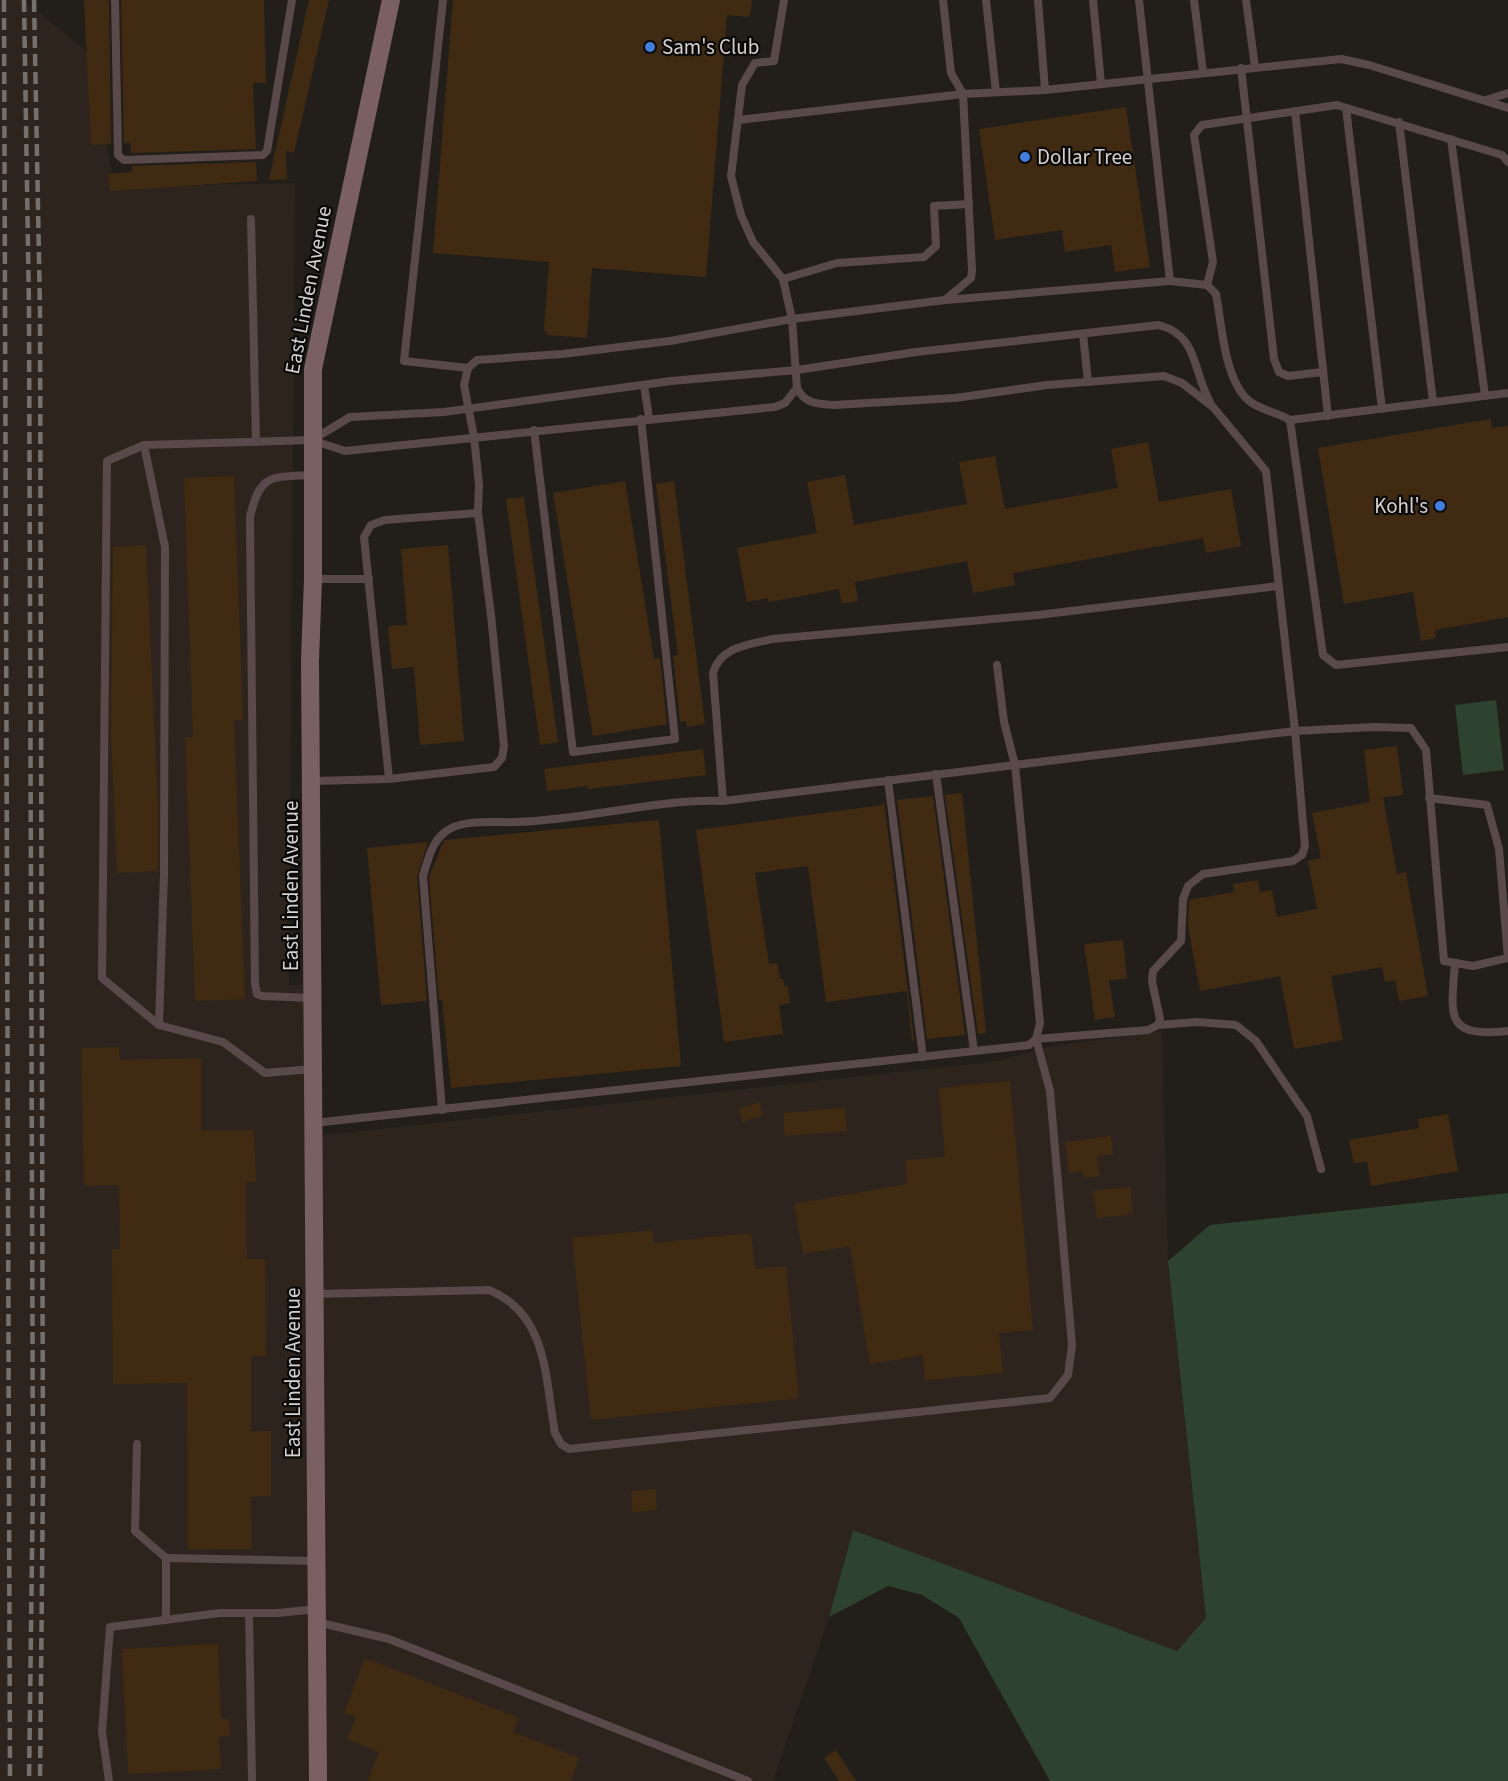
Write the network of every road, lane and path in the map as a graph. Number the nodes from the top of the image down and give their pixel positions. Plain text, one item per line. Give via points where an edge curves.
1 (116, 0) edge
2 (292, 0) edge
3 (391, 0) edge
4 (443, 0) edge
5 (784, 0) edge
6 (943, 0) edge
7 (986, 0) edge
8 (1038, 0) edge
9 (1092, 0) edge
10 (1139, 0) edge
11 (1194, 0) edge
12 (1246, 0) edge
13 (1255, 67) junction
14 (1241, 68) junction
15 (1203, 72) junction
16 (1146, 79) junction
17 (1101, 83) junction
18 (1046, 90) junction
19 (996, 92) junction
20 (1508, 93) edge
21 (963, 94) junction
22 (1486, 100) junction
23 (1346, 108) junction
24 (1508, 108) edge
25 (1295, 111) junction
26 (1249, 118) junction
27 (738, 120) junction
28 (1399, 122) junction
29 (1451, 139) junction
30 (1508, 162) edge
31 (969, 204) junction
32 (251, 219) dead end
33 (783, 279) junction
34 (1170, 281) junction
35 (1207, 285) junction
36 (945, 300) junction
37 (792, 319) junction
38 (1083, 334) junction
39 (468, 368) junction
40 (797, 370) junction
41 (1323, 372) junction
42 (1088, 382) junction
43 (644, 385) junction
44 (797, 388) junction
45 (1508, 393) edge
46 (1485, 396) junction
47 (1433, 402) junction
48 (1213, 407) junction
49 (469, 408) junction
50 (1382, 409) junction
51 (1328, 416) junction
52 (645, 419) junction
53 (1290, 420) junction
54 (534, 430) junction
55 (474, 437) junction
56 (312, 440) junction
57 (256, 442) junction
58 (144, 445) junction
59 (312, 475) junction
60 (478, 513) junction
61 (313, 579) junction
62 (369, 579) junction
63 (1278, 586) junction
64 (1508, 647) edge
65 (997, 665) dead end
66 (1295, 731) junction
67 (1015, 765) junction
68 (936, 774) junction
69 (389, 779) junction
70 (888, 780) junction
71 (313, 781) junction
72 (1429, 798) junction
73 (723, 801) junction
74 (1455, 963) junction
75 (313, 998) junction
76 (159, 1025) junction
77 (1158, 1026) junction
78 (1508, 1031) edge
79 (1036, 1039) junction
80 (974, 1051) junction
81 (923, 1057) junction
82 (314, 1069) junction
83 (442, 1110) junction
84 (314, 1123) junction
85 (1321, 1169) dead end
86 (315, 1294) junction
87 (136, 1444) dead end
88 (166, 1558) junction
89 (317, 1561) junction
90 (249, 1613) junction
91 (317, 1615) junction
92 (166, 1620) junction
93 (108, 1781) edge
94 (252, 1781) edge
95 (318, 1781) edge
96 (748, 1781) edge

1 - 2 lane via 118,155 123,159 263,155 267,151
3 - 56 street, East Linden Avenue via 313,369
4 - 39 lane via 404,361
5 - 27 lane via 774,61 755,63 742,85
6 - 21 lane via 951,73
7 - 19 lane
8 - 18 lane
9 - 17 lane
10 - 16 lane
11 - 15 lane
12 - 13 lane
13 - 14 lane
13 - 22 lane via 1341,59
14 - 15 lane
14 - 26 lane
15 - 16 lane
16 - 17 lane
16 - 34 lane
17 - 18 lane
18 - 19 lane
19 - 21 lane
20 - 22 lane
21 - 27 lane
21 - 31 lane
22 - 24 lane
23 - 25 lane via 1337,105
23 - 28 lane
23 - 50 lane
25 - 26 lane
25 - 41 lane
26 - 35 lane via 1202,125 1194,135 1213,262
26 - 41 lane via 1274,359 1279,372 1288,376
27 - 33 lane via 731,176 741,215 753,242
28 - 29 lane
28 - 47 lane
29 - 30 lane via 1502,155
29 - 46 lane
31 - 33 lane via 933,206 936,246 924,256 837,263
31 - 36 lane via 970,278
32 - 57 lane
33 - 37 lane
34 - 35 lane
34 - 36 lane
35 - 53 lane via 1216,294 1231,376 1249,401
36 - 37 lane
37 - 39 lane via 670,340 477,360
37 - 40 lane
38 - 40 lane
38 - 42 lane
38 - 48 lane via 1159,326 1180,334 1187,342 1199,383
39 - 49 lane via 464,385
40 - 43 lane
40 - 44 lane
41 - 51 lane
42 - 44 lane via 955,398 834,405 806,400
42 - 48 lane via 1164,376 1182,383
43 - 49 lane
43 - 52 lane
44 - 52 lane via 785,403 775,407
45 - 46 lane
46 - 47 lane
47 - 50 lane
48 - 63 lane via 1266,471
49 - 55 lane
49 - 56 lane via 350,417
50 - 51 lane
51 - 53 lane
52 - 54 lane
52 - 54 lane via 675,739 573,752
53 - 64 lane via 1323,655 1336,665
54 - 55 lane
55 - 56 lane via 345,451
55 - 60 lane
56 - 57 lane
56 - 59 street, East Linden Avenue
57 - 58 lane
58 - 76 lane via 165,546 164,873
58 - 76 lane via 107,461 102,978
59 - 61 street, East Linden Avenue
59 - 75 lane via 280,476 267,481 256,491 250,517 255,984 257,994 262,996
60 - 62 lane via 385,520 371,525 364,537
60 - 69 lane via 504,746 502,758 494,767
61 - 62 lane
61 - 71 street, East Linden Avenue
62 - 69 lane
63 - 66 lane
63 - 73 lane via 1038,615 772,639 735,648 716,661 712,673
65 - 67 lane via 1004,722
66 - 67 lane
66 - 72 lane via 1411,728 1426,750
66 - 77 lane via 1305,846 1302,855 1293,861 1203,874 1188,886 1183,899 1180,941 1153,971
67 - 68 lane
67 - 79 lane via 1040,1023
68 - 70 lane
68 - 80 lane
69 - 71 lane
70 - 73 lane
70 - 81 lane
71 - 75 street, East Linden Avenue
72 - 74 lane via 1444,961
72 - 74 lane via 1488,806 1499,849 1508,958 1473,966
73 - 83 lane via 685,800 530,822 466,824 446,831 432,848 423,876
74 - 78 lane via 1451,1012 1461,1028 1480,1034
75 - 82 street, East Linden Avenue
76 - 82 lane via 223,1042 266,1073
77 - 79 lane
77 - 85 lane via 1197,1022 1236,1025 1256,1041 1307,1116
79 - 80 lane via 1019,1047
79 - 86 lane via 1050,1091 1072,1345 1068,1375 1050,1398 569,1449 555,1433 538,1338 523,1312 507,1298 489,1290
80 - 81 lane
81 - 83 lane
82 - 84 street, East Linden Avenue
83 - 84 lane
84 - 86 street, East Linden Avenue
86 - 89 street, East Linden Avenue
87 - 88 lane via 135,1531
88 - 89 lane
88 - 92 lane
89 - 91 street, East Linden Avenue
90 - 91 lane
90 - 92 lane
90 - 94 lane
91 - 95 street, East Linden Avenue
91 - 96 lane via 389,1639
92 - 93 lane via 110,1627 102,1732

